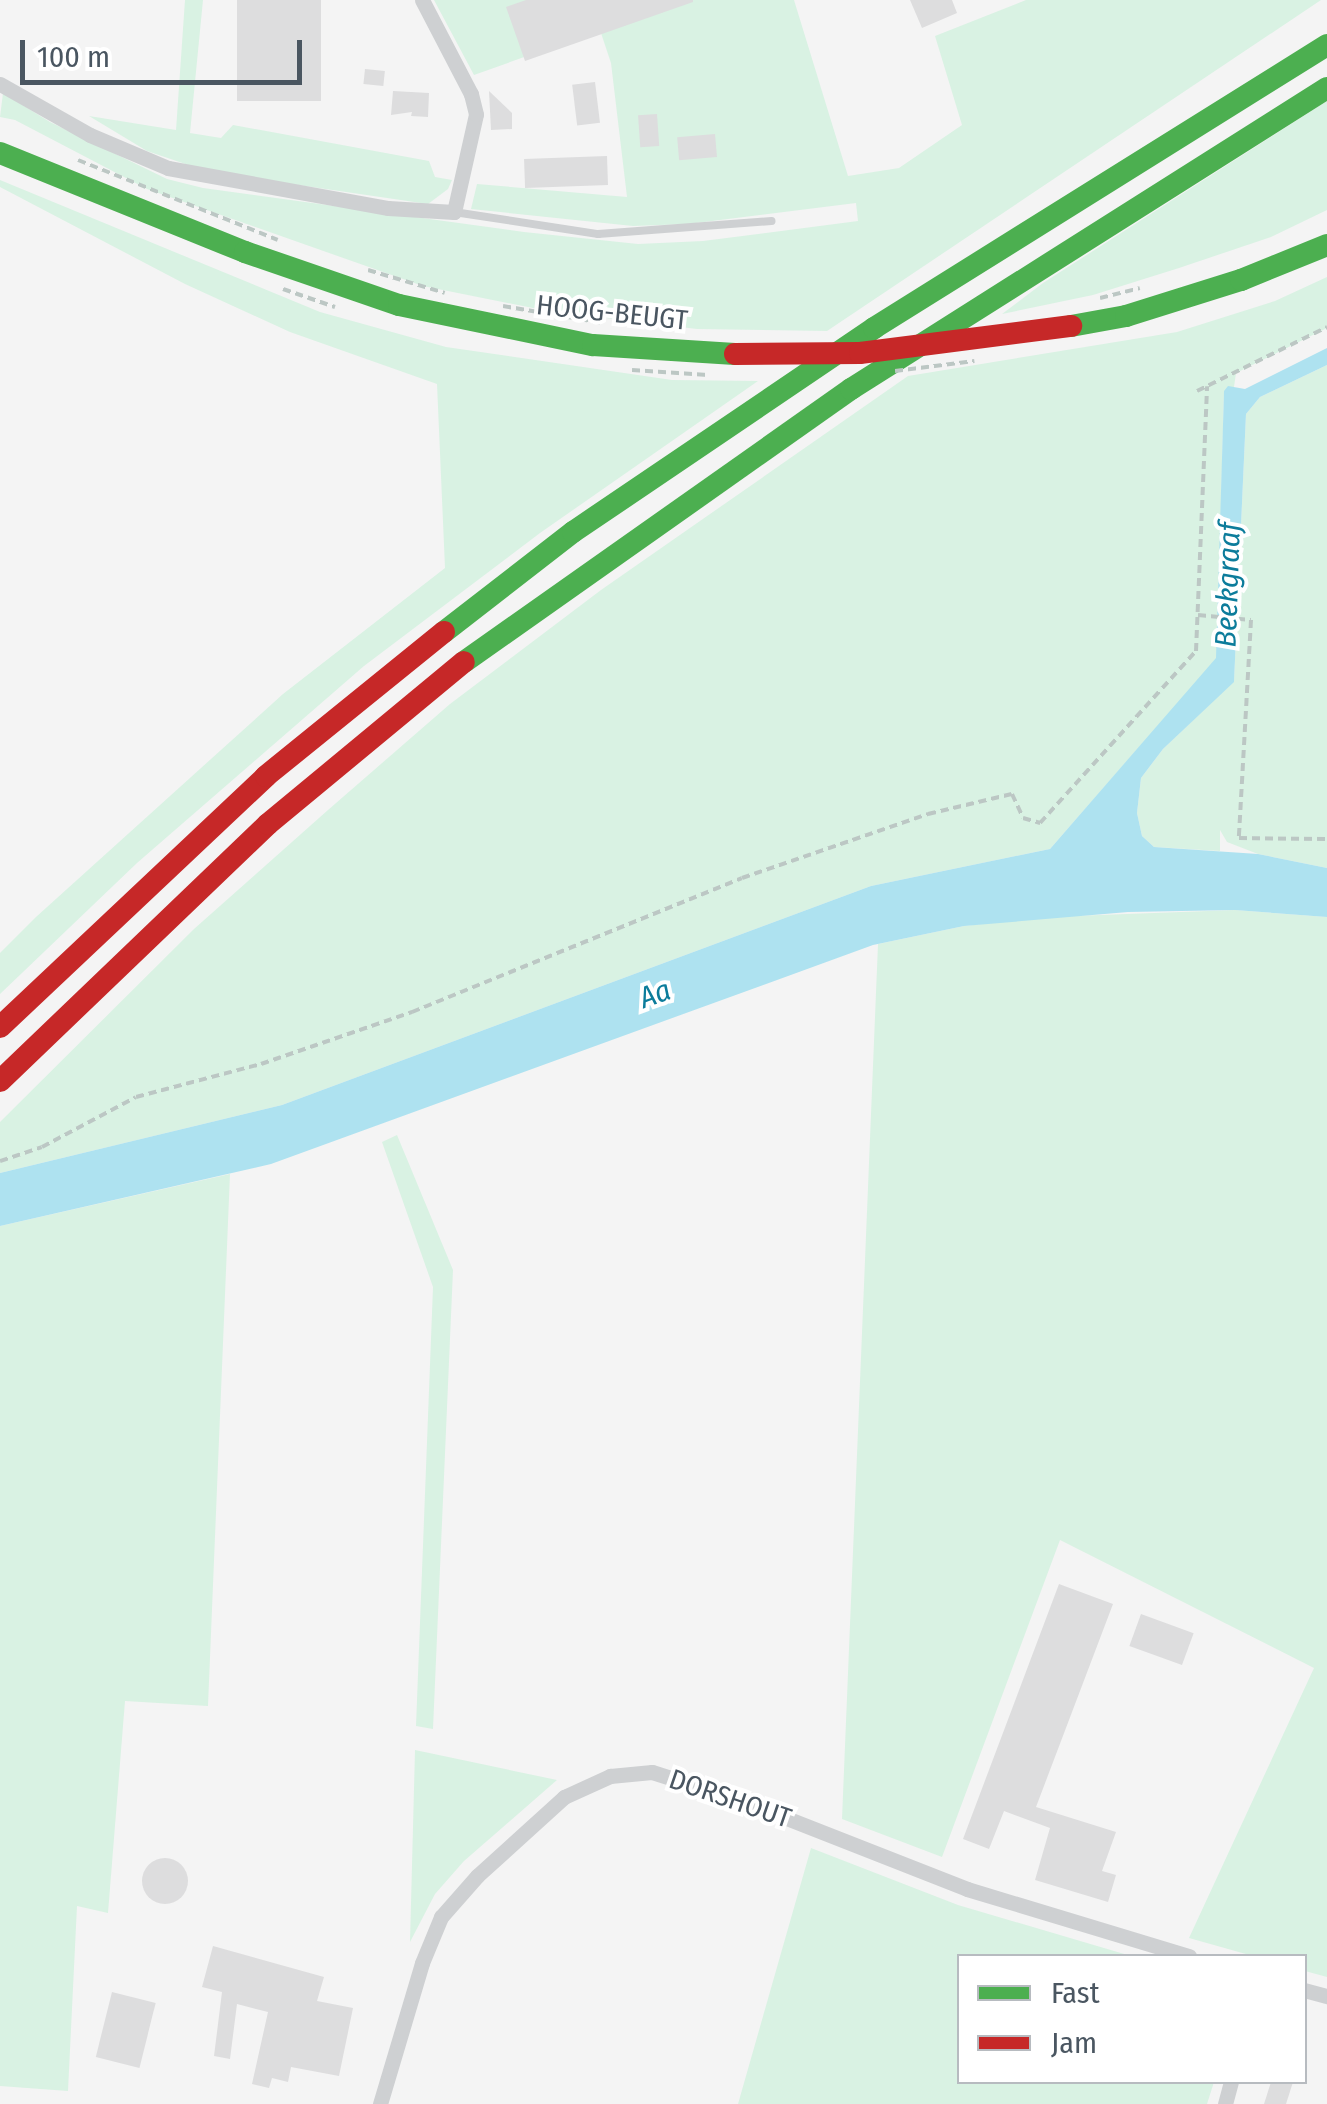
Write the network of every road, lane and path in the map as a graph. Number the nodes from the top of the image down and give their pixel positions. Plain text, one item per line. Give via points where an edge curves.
1 (422, 0) edge
2 (1327, 45) edge
3 (0, 84) edge
4 (1327, 88) edge
5 (0, 153) edge
6 (71, 158) dead end
7 (454, 212) junction
8 (772, 221) dead end
9 (285, 242) dead end
10 (1327, 245) edge
11 (355, 267) dead end
12 (1157, 284) dead end
13 (460, 297) dead end
14 (1084, 302) dead end
15 (494, 305) dead end
16 (619, 326) dead end
17 (1327, 327) edge
18 (1207, 386) junction
19 (1196, 391) dead end
20 (1198, 615) junction
21 (1327, 840) edge
22 (0, 1026) edge
23 (0, 1082) edge
24 (0, 1160) edge
25 (1182, 1954) edge
26 (380, 2104) edge

1 - 7 street via 476,114
2 - 22 main road via 858,339 573,532 266,776
3 - 7 street via 90,135 168,168 388,208
4 - 23 main road via 850,390 512,626 268,824
5 - 10 main road, HOOG-BEUGT, bridge via 245,252 399,305 593,344 736,354 860,353 1126,316
6 - 9 path
7 - 8 lane via 598,234
11 - 13 path
12 - 14 path
15 - 16 path, HOOG-BEUGT
17 - 18 path
18 - 19 path
18 - 20 path
20 - 21 path via 1251,620 1239,838
20 - 24 path via 1196,652 1040,824 1023,818 1012,794 928,814 742,878 412,1012 261,1064 136,1097
25 - 26 street, DORSHOUT via 966,1889 652,1772 610,1776 564,1797 441,1916

